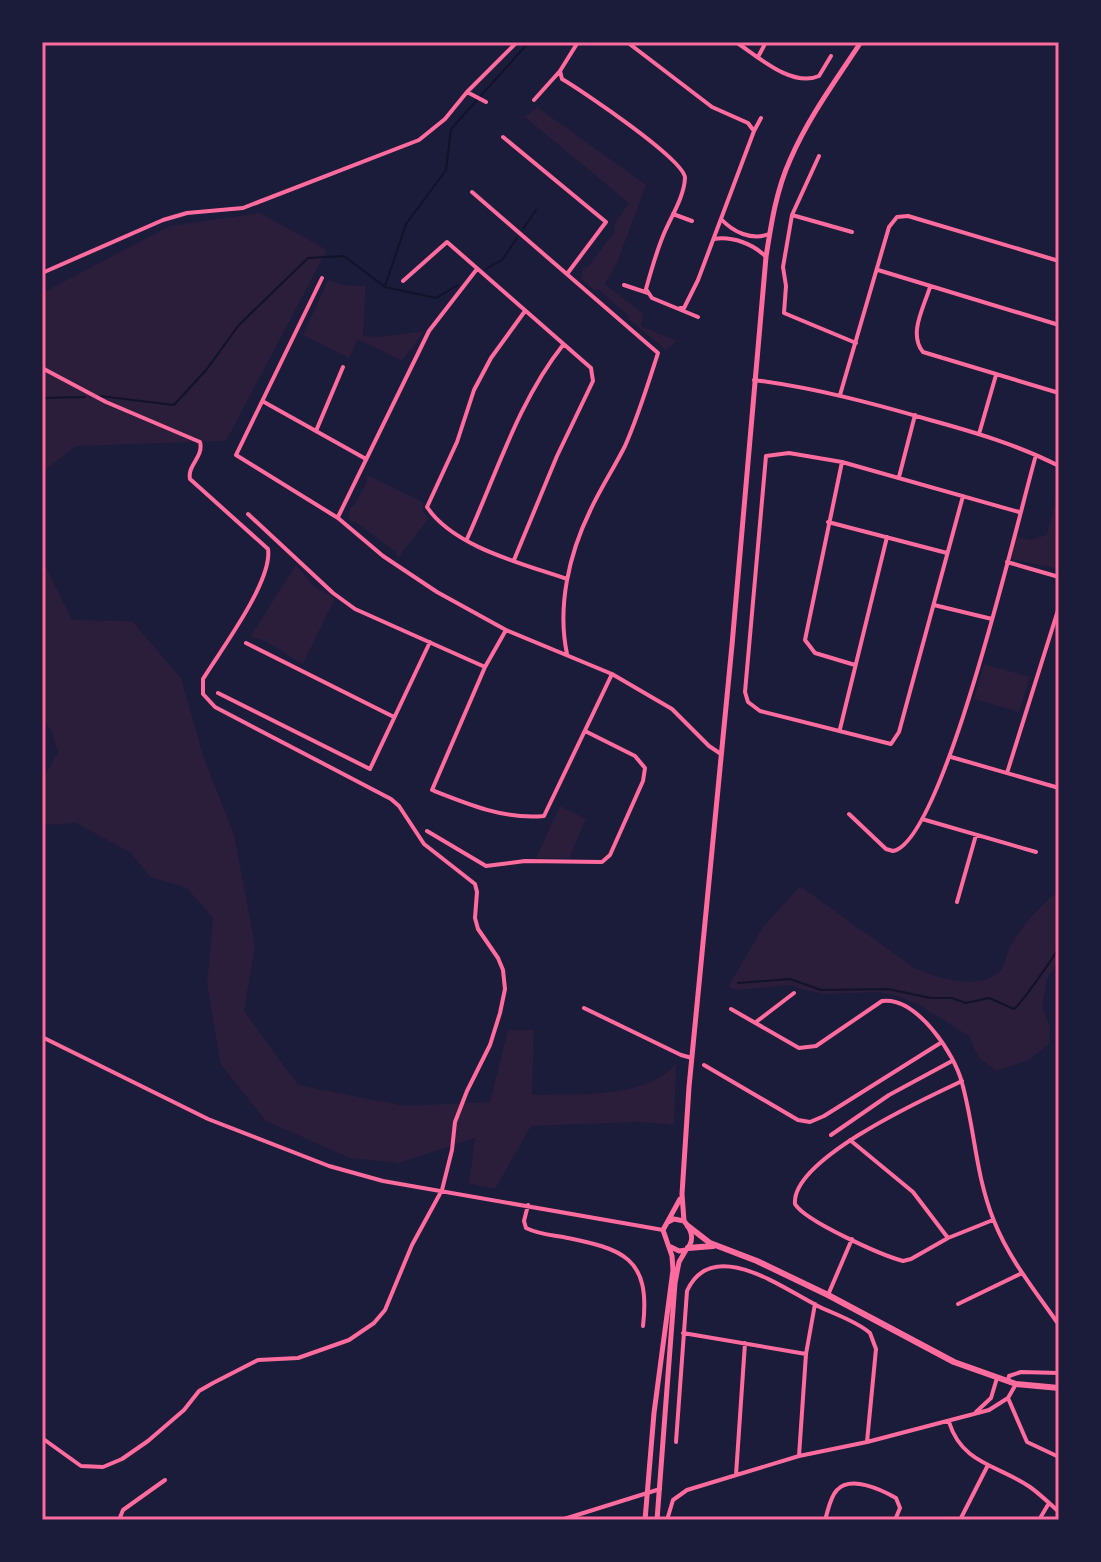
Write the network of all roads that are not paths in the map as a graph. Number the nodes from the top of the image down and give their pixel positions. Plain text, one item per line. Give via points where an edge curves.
1 (517, 42) edge
2 (578, 42) edge
3 (627, 42) edge
4 (736, 42) edge
5 (766, 42) edge
6 (861, 42) edge
7 (831, 56) dead end
8 (758, 57) junction
9 (560, 71) junction
10 (467, 92) junction
11 (534, 100) dead end
12 (486, 102) dead end
13 (761, 118) dead end
14 (754, 131) junction
15 (503, 137) dead end
16 (819, 156) dead end
17 (472, 192) dead end
18 (673, 214) junction
19 (792, 215) junction
20 (721, 219) junction
21 (692, 221) dead end
22 (852, 232) dead end
23 (770, 234) junction
24 (714, 239) junction
25 (766, 257) junction
26 (1059, 261) edge
27 (477, 269) junction
28 (878, 270) junction
29 (42, 273) edge
30 (567, 274) junction
31 (322, 278) dead end
32 (403, 281) dead end
33 (624, 285) dead end
34 (930, 287) junction
35 (648, 293) junction
36 (678, 308) junction
37 (525, 311) junction
38 (698, 317) dead end
39 (1059, 325) edge
40 (856, 343) junction
41 (563, 345) junction
42 (343, 367) dead end
43 (42, 368) edge
44 (996, 375) junction
45 (754, 380) junction
46 (1059, 393) edge
47 (840, 395) junction
48 (264, 402) junction
49 (915, 415) junction
50 (316, 431) junction
51 (979, 434) junction
52 (1036, 455) junction
53 (366, 459) junction
54 (842, 462) junction
55 (1059, 466) edge
56 (899, 477) junction
57 (963, 496) junction
58 (1019, 512) junction
59 (248, 514) dead end
60 (338, 518) junction
61 (828, 522) junction
62 (887, 537) junction
63 (467, 540) junction
64 (947, 553) junction
65 (514, 560) junction
66 (1007, 562) junction
67 (1059, 577) edge
68 (568, 580) junction
69 (934, 605) junction
70 (1059, 607) edge
71 (992, 619) junction
72 (506, 630) junction
73 (430, 642) junction
74 (246, 643) dead end
75 (567, 654) junction
76 (855, 665) junction
77 (485, 667) junction
78 (612, 674) junction
79 (218, 693) dead end
80 (394, 717) junction
81 (840, 729) junction
82 (585, 731) junction
83 (721, 754) junction
84 (951, 757) junction
85 (1007, 773) junction
86 (1059, 788) edge
87 (849, 814) dead end
88 (922, 819) junction
89 (427, 831) dead end
90 (976, 835) junction
91 (1036, 852) dead end
92 (957, 902) dead end
93 (794, 993) dead end
94 (584, 1008) dead end
95 (731, 1009) dead end
96 (756, 1022) junction
97 (42, 1037) edge
98 (942, 1042) junction
99 (692, 1058) junction
100 (952, 1061) junction
101 (704, 1065) dead end
102 (962, 1081) junction
103 (831, 1135) dead end
104 (850, 1140) junction
105 (442, 1190) junction
106 (682, 1194) junction
107 (528, 1205) junction
108 (993, 1220) junction
109 (668, 1222) junction
110 (686, 1224) junction
111 (663, 1230) junction
112 (948, 1238) junction
113 (852, 1239) junction
114 (667, 1243) junction
115 (717, 1246) junction
116 (687, 1249) junction
117 (1022, 1273) junction
118 (828, 1295) junction
119 (815, 1304) junction
120 (958, 1304) dead end
121 (1059, 1325) edge
122 (643, 1326) dead end
123 (683, 1333) junction
124 (745, 1343) junction
125 (806, 1354) junction
126 (1059, 1373) edge
127 (997, 1378) junction
128 (1012, 1382) junction
129 (1059, 1388) edge
130 (1008, 1398) junction
131 (971, 1415) junction
132 (949, 1422) junction
133 (42, 1438) edge
134 (676, 1442) dead end
135 (867, 1442) junction
136 (799, 1456) junction
137 (1059, 1457) edge
138 (988, 1465) junction
139 (736, 1475) junction
140 (165, 1480) dead end
141 (660, 1489) junction
142 (648, 1492) junction
143 (1049, 1503) junction
144 (1059, 1512) edge
145 (668, 1519) edge
146 (119, 1520) edge
147 (561, 1520) edge
148 (645, 1520) edge
149 (657, 1520) edge
150 (825, 1520) edge
151 (895, 1520) edge
152 (960, 1520) edge
153 (1039, 1520) edge

1 - 10 street
2 - 9 street
3 - 14 street via 705,102
4 - 8 street
5 - 8 street
6 - 23 main road via 790,158
7 - 8 street via 819,76 805,80
9 - 11 street
9 - 18 street via 562,79 680,166 685,180
10 - 12 street
10 - 29 street via 419,140 243,208 163,220
13 - 14 street
14 - 20 street
15 - 30 street via 606,222
16 - 19 street
17 - 30 street
18 - 21 street
18 - 35 street
19 - 22 street
19 - 40 street via 783,267 784,313
20 - 23 street via 750,236
20 - 24 street
23 - 25 main road
24 - 25 street via 739,241
24 - 36 street via 689,300
25 - 45 main road
26 - 28 street via 908,216 891,223
27 - 32 street via 447,242
27 - 37 street
27 - 53 street via 429,331
28 - 34 street
28 - 40 street
30 - 68 street via 658,353 625,445 589,513
31 - 48 street
33 - 35 street
34 - 39 street
34 - 44 street via 916,332 918,346 928,355
35 - 36 street
36 - 38 street
37 - 41 street
37 - 63 street via 474,390 427,507 434,518
40 - 47 street
41 - 63 street via 532,393
41 - 65 street via 591,368 593,381
42 - 50 street
43 - 105 street via 200,442 190,479 268,549 258,590 203,679 203,694 215,707 391,799 424,844 475,884 478,929 498,958 505,989 490,1045 455,1122
44 - 46 street
44 - 51 street
45 - 47 street
45 - 83 main road
47 - 49 street
48 - 50 street
48 - 60 street via 236,455
49 - 51 street
49 - 56 street
50 - 53 street
51 - 52 street
52 - 55 street
52 - 58 street
53 - 60 street
54 - 56 street
54 - 61 street
54 - 81 street via 789,453 766,456 745,692 760,711
56 - 57 street
57 - 58 street
57 - 64 street
58 - 66 street
59 - 73 street via 338,597
60 - 72 street via 383,556
61 - 62 street
61 - 76 street via 805,640 815,653
62 - 64 street
62 - 76 street
63 - 65 street
64 - 69 street
65 - 68 street
66 - 67 street
66 - 71 street
68 - 75 street via 563,638
69 - 71 street
69 - 81 street via 899,732 891,744
70 - 85 street
71 - 84 street
72 - 75 street
72 - 77 street
73 - 77 street
73 - 80 street
74 - 80 street
75 - 78 street
76 - 81 street
77 - 82 street via 432,790 483,808 544,816
78 - 82 street
78 - 83 street via 672,709
79 - 80 street via 370,769
82 - 89 street via 635,756 645,768 610,855 602,862 486,866
83 - 99 main road
84 - 85 street
84 - 88 street
85 - 86 street
87 - 88 street via 893,851 902,848
88 - 90 street
90 - 91 street
90 - 92 street
93 - 96 street
94 - 99 street
95 - 96 street
96 - 98 street via 799,1048 811,1048 887,1000 912,1009
97 - 105 street via 267,1143 383,1181
98 - 100 street
98 - 101 street via 810,1122
99 - 106 main road
100 - 102 street
100 - 103 street
102 - 104 street
102 - 108 street
104 - 112 street via 913,1192
104 - 113 street via 812,1170 794,1199 804,1214
105 - 107 street
105 - 133 street via 385,1310 361,1334 298,1358 267,1357 213,1383 148,1441 103,1467 81,1466
106 - 109 main road
106 - 110 main road
107 - 111 street
107 - 122 street via 526,1228 600,1244 631,1262 645,1291
108 - 112 street
108 - 117 street
109 - 110 main road
109 - 111 main road
110 - 115 main road
110 - 116 main road via 692,1239
111 - 114 main road
112 - 113 street via 906,1261
113 - 118 street
114 - 116 main road via 675,1250
114 - 142 main road via 673,1270
115 - 116 main road
115 - 118 main road
116 - 141 main road via 675,1283
117 - 120 street
117 - 121 street
118 - 127 main road via 954,1362
119 - 123 street via 748,1270 715,1267 690,1284
119 - 125 street
119 - 135 street via 865,1329 875,1342
123 - 124 street
123 - 134 street
124 - 125 street
124 - 139 street
125 - 136 street
126 - 128 street via 1017,1373 1009,1376
127 - 128 main road
127 - 131 street via 991,1398
128 - 129 main road
128 - 130 street
130 - 131 street
130 - 137 street via 1027,1442
131 - 132 street
132 - 135 street
132 - 138 street via 958,1444
135 - 136 street
136 - 139 street
138 - 143 street
138 - 152 street
139 - 145 street via 681,1493 671,1503
140 - 146 street via 123,1510
141 - 142 street
141 - 149 main road
142 - 147 street
142 - 148 main road
143 - 144 street
143 - 153 street
150 - 151 street via 835,1492 857,1484 895,1496 900,1503

